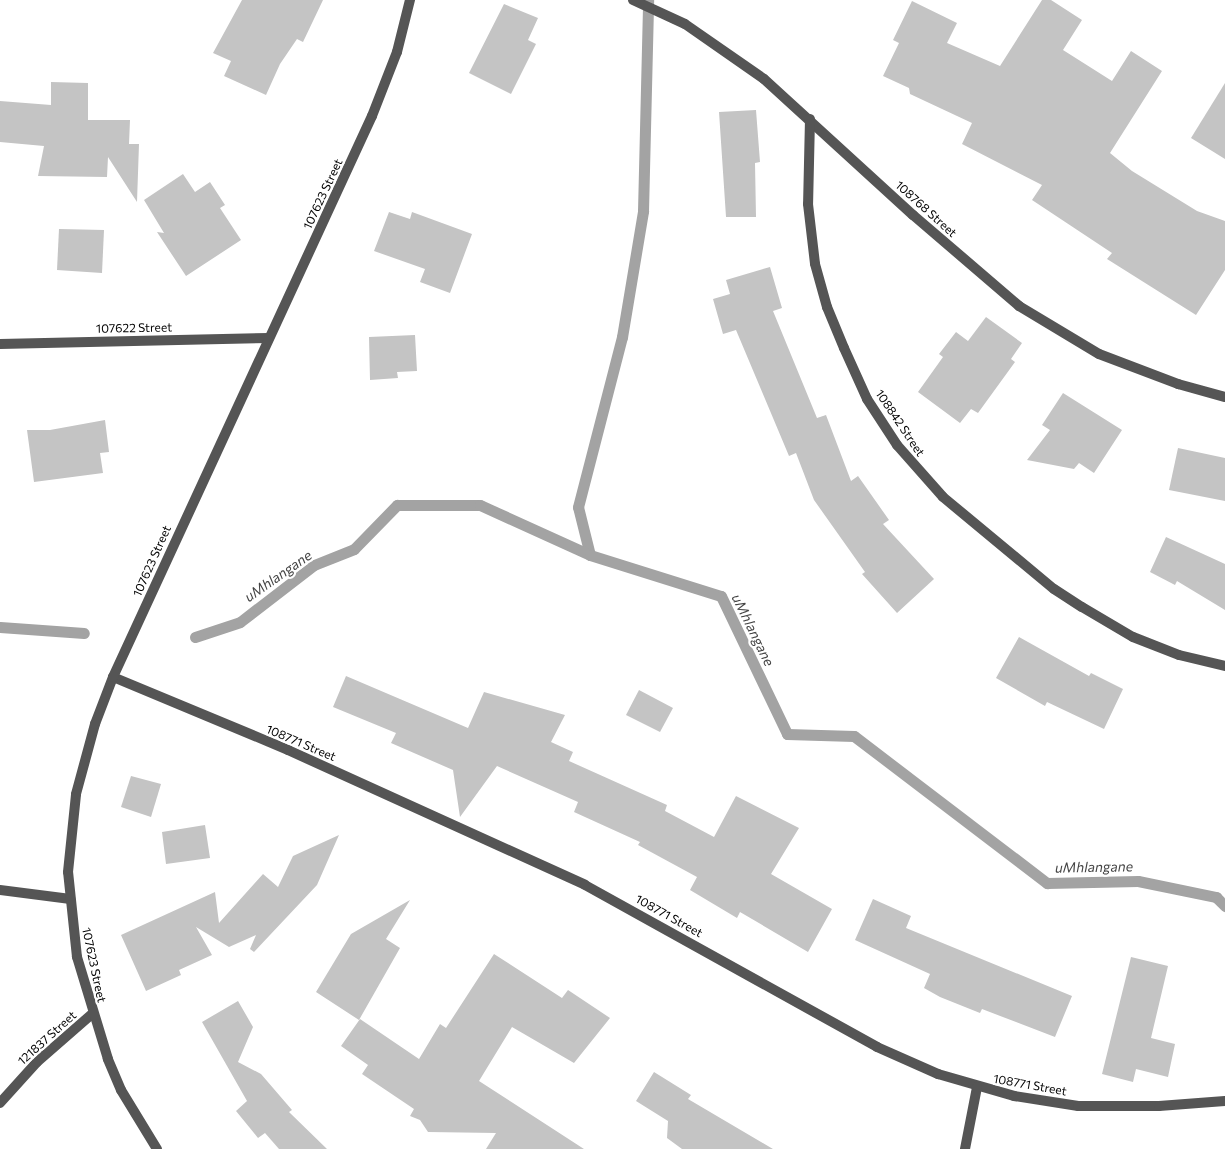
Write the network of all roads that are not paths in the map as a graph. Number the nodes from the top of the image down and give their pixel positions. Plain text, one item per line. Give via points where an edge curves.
1 (410, 0) edge
2 (633, 0) edge
3 (810, 119) junction
4 (269, 338) junction
5 (0, 344) edge
6 (1225, 397) edge
7 (1225, 666) edge
8 (113, 677) junction
9 (0, 890) edge
10 (70, 899) junction
11 (92, 1014) junction
12 (977, 1088) junction
13 (1225, 1101) edge
14 (0, 1103) edge
15 (158, 1149) edge
16 (964, 1149) edge

1 - 4 street, 107623 Street via 397,52 372,116
2 - 3 street, 108768 Street via 670,15 742,62
3 - 6 street, 108768 Street via 913,215 1019,306 1099,354 1170,381
3 - 7 street, 108842 Street via 808,204 817,273 844,348 868,399 897,445 943,497 1082,607 1161,648
4 - 5 street, 107622 Street
4 - 8 street, 107623 Street
8 - 10 street, 107623 Street via 95,724 76,794 70,837
8 - 12 street, 108771 Street via 315,762 585,885 878,1046
9 - 10 street
10 - 11 street, 107623 Street via 77,957
11 - 14 street, 121837 Street via 37,1062
11 - 15 street, 107623 Street via 121,1090
12 - 13 street, 108771 Street via 1078,1106 1159,1106
12 - 16 street

